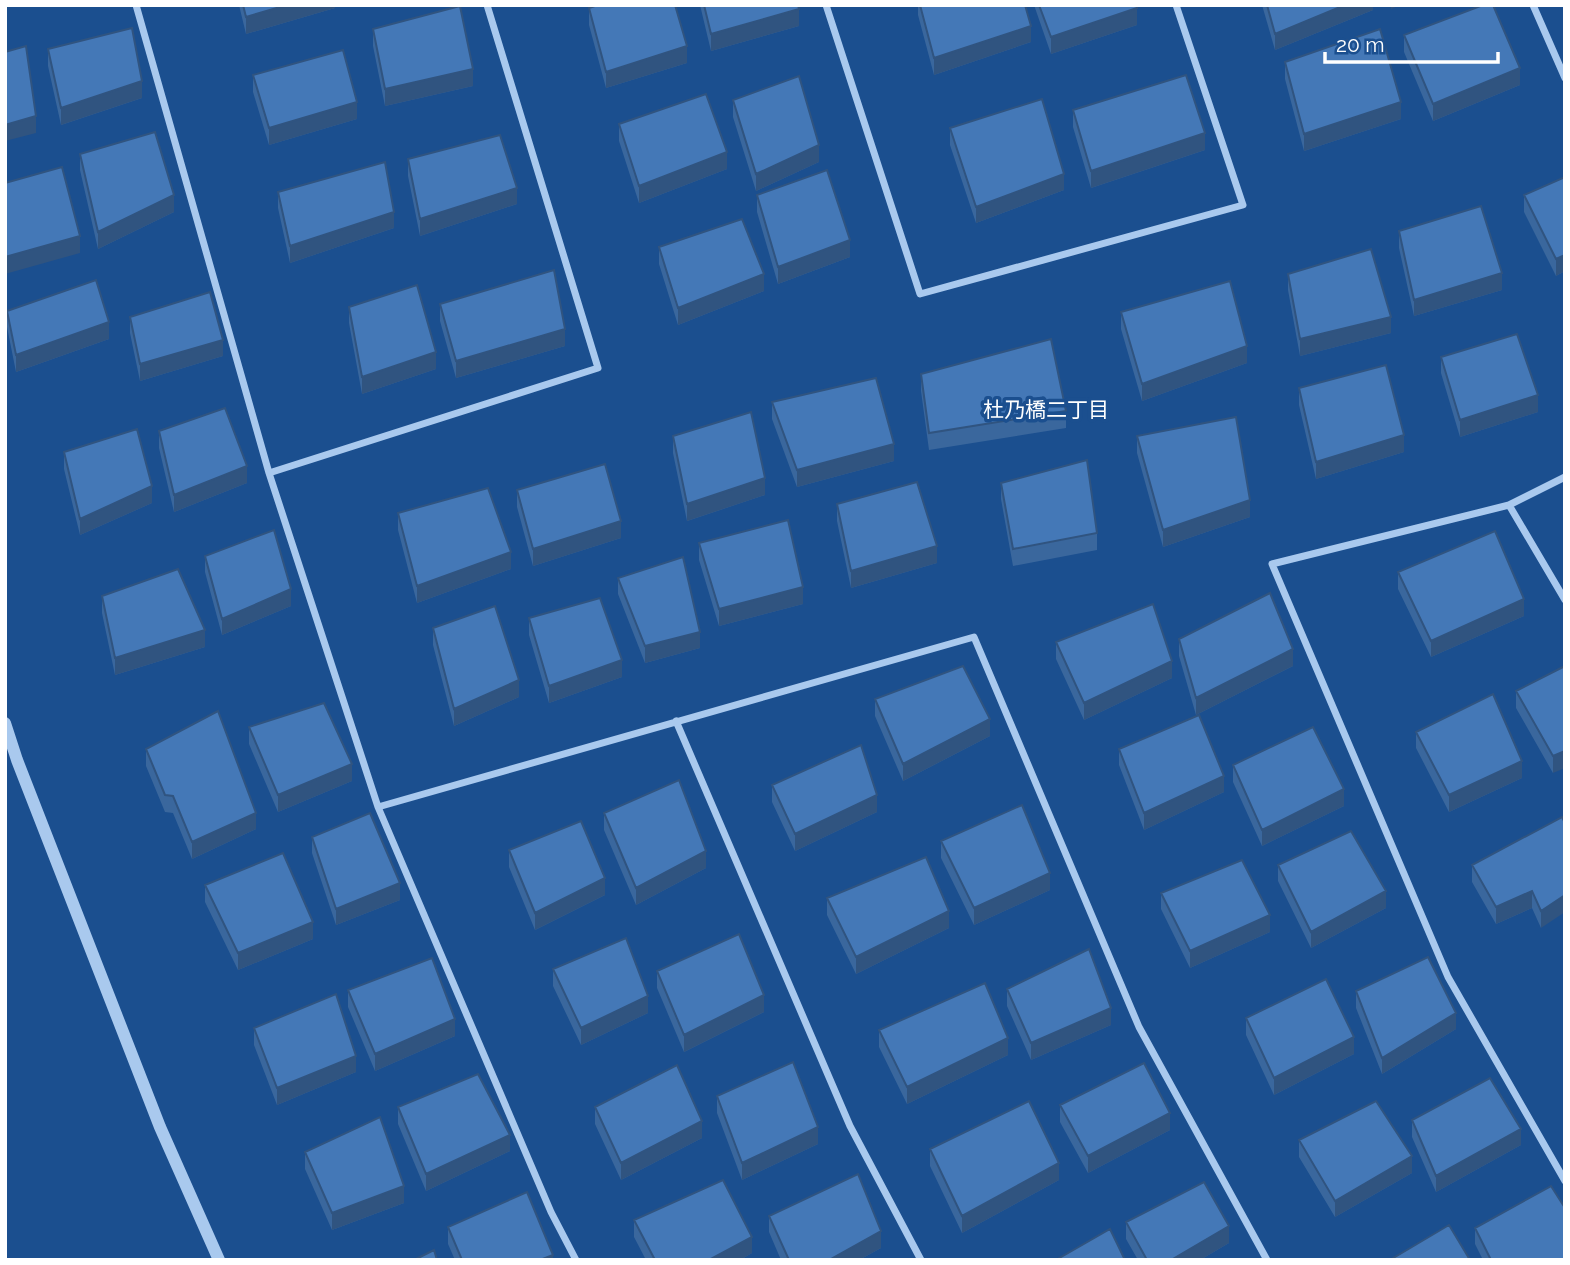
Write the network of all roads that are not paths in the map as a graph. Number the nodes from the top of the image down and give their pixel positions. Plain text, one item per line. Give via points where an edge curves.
1 (136, 5) edge
2 (487, 5) edge
3 (826, 5) edge
4 (1177, 5) edge
5 (1532, 5) edge
6 (1565, 78) edge
7 (269, 473) junction
8 (1565, 477) edge
9 (1509, 505) junction
10 (1565, 600) edge
11 (676, 722) junction
12 (5, 723) edge
13 (377, 807) junction
14 (1565, 1181) edge
15 (219, 1260) edge
16 (576, 1260) edge
17 (921, 1260) edge
18 (1267, 1260) edge

1 - 7 street
2 - 7 street via 598,368
3 - 4 street via 920,293 1244,205
5 - 6 street
7 - 13 street
8 - 9 street
9 - 10 street
9 - 14 street via 1272,564 1448,977
11 - 13 street
11 - 17 street via 850,1126
11 - 18 street via 974,637 1139,1027
12 - 15 street via 160,1127
13 - 16 street via 551,1212

